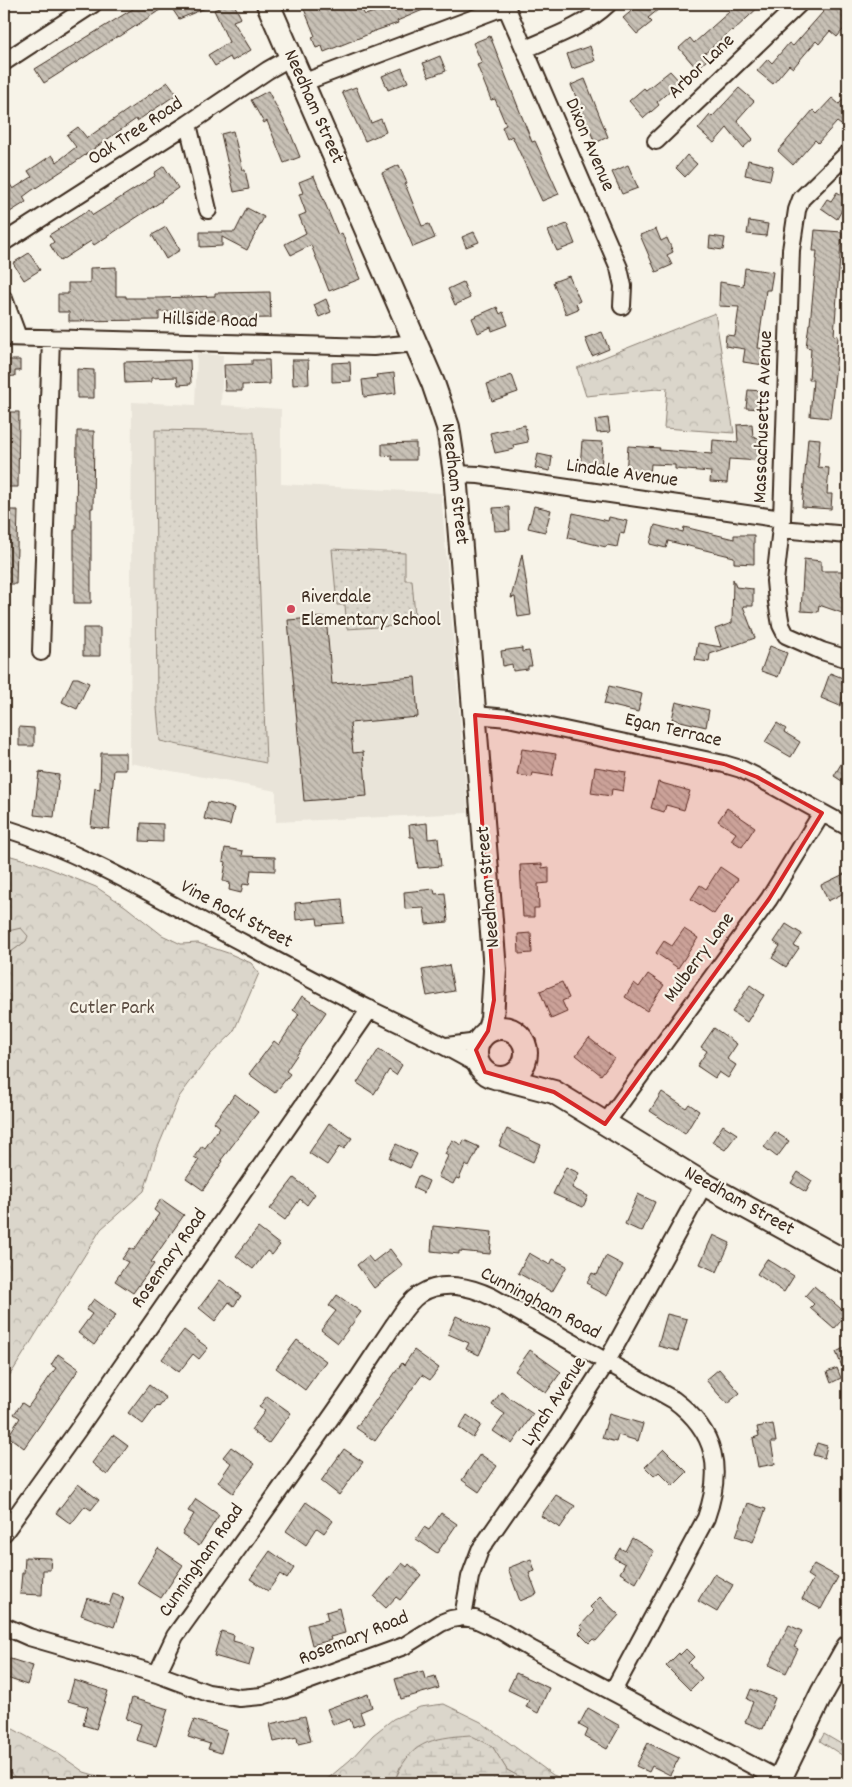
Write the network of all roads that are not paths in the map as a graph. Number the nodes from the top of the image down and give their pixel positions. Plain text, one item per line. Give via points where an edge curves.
1 (93, 4) edge
2 (268, 4) edge
3 (608, 4) edge
4 (799, 4) edge
5 (505, 5) edge
6 (524, 49) junction
7 (291, 57) junction
8 (4, 62) edge
9 (302, 83) junction
10 (188, 124) junction
11 (656, 140) dead end
12 (848, 153) edge
13 (208, 210) dead end
14 (4, 242) edge
15 (4, 299) edge
16 (622, 306) dead end
17 (11, 337) edge
18 (50, 338) junction
19 (416, 343) junction
20 (455, 474) junction
21 (781, 524) junction
22 (848, 535) edge
23 (40, 652) dead end
24 (848, 659) edge
25 (475, 715) junction
26 (822, 813) junction
27 (848, 827) edge
28 (4, 828) edge
29 (495, 970) junction
30 (370, 1009) junction
31 (516, 1033) junction
32 (483, 1037) junction
33 (446, 1046) junction
34 (526, 1057) junction
35 (480, 1066) junction
36 (501, 1078) junction
37 (554, 1092) junction
38 (605, 1124) junction
39 (704, 1184) junction
40 (848, 1263) edge
41 (606, 1363) junction
42 (4, 1533) edge
43 (463, 1617) junction
44 (4, 1626) edge
45 (848, 1647) edge
46 (157, 1674) junction
47 (612, 1692) junction
48 (779, 1782) edge

1 - 8 street
2 - 7 main road, Needham Street
3 - 6 street via 571,30
4 - 11 street, Arbor Lane
5 - 6 street, Dixon Avenue
5 - 9 street
6 - 16 street, Dixon Avenue via 619,268
7 - 9 main road, Needham Street
7 - 10 street, Oak Tree Road
9 - 19 main road, Needham Street
10 - 13 street
10 - 14 street, Oak Tree Road
12 - 21 street, Massachusetts Avenue via 801,199 797,210 791,250
15 - 17 street
17 - 18 street, Hillside Road
18 - 19 street, Hillside Road via 373,347
18 - 23 street
19 - 20 main road, Needham Street via 443,407
20 - 21 street, Lindale Avenue via 479,475
20 - 25 main road, Needham Street
21 - 22 street, Lindale Avenue
21 - 24 street, Massachusetts Avenue via 776,581 780,618 786,635
25 - 26 street, Egan Terrace via 527,721 724,764 757,777
25 - 29 main road, Needham Street
26 - 27 street, Egan Terrace
26 - 38 street, Mulberry Lane via 769,898
28 - 30 street, Vine Rock Street via 77,856 128,881
29 - 31 main road, Needham Street via 501,998
29 - 32 main road, Needham Street via 492,1019
30 - 33 street, Vine Rock Street
30 - 42 street, Rosemary Road
31 - 32 main road via 502,1028
31 - 34 main road via 524,1044
32 - 33 street
32 - 35 main road via 476,1050
33 - 35 street, Vine Rock Street
34 - 36 main road via 514,1074
34 - 37 main road, Needham Street
35 - 36 main road via 485,1072
36 - 37 main road, Needham Street
37 - 38 main road, Needham Street
38 - 39 main road, Needham Street
39 - 40 main road, Needham Street
39 - 41 street, Lynch Avenue
41 - 43 street, Lynch Avenue via 480,1550 470,1577
41 - 46 street, Cunningham Road via 481,1292 449,1286 420,1294 407,1306 175,1636
41 - 47 street, Cunningham Road via 665,1394 690,1414 710,1447 716,1477 713,1497 701,1528
43 - 46 street, Rosemary Road via 441,1623 404,1646 262,1696 218,1696
43 - 47 street via 487,1624
44 - 46 street, Rosemary Road via 29,1637
45 - 48 main road
47 - 48 street

